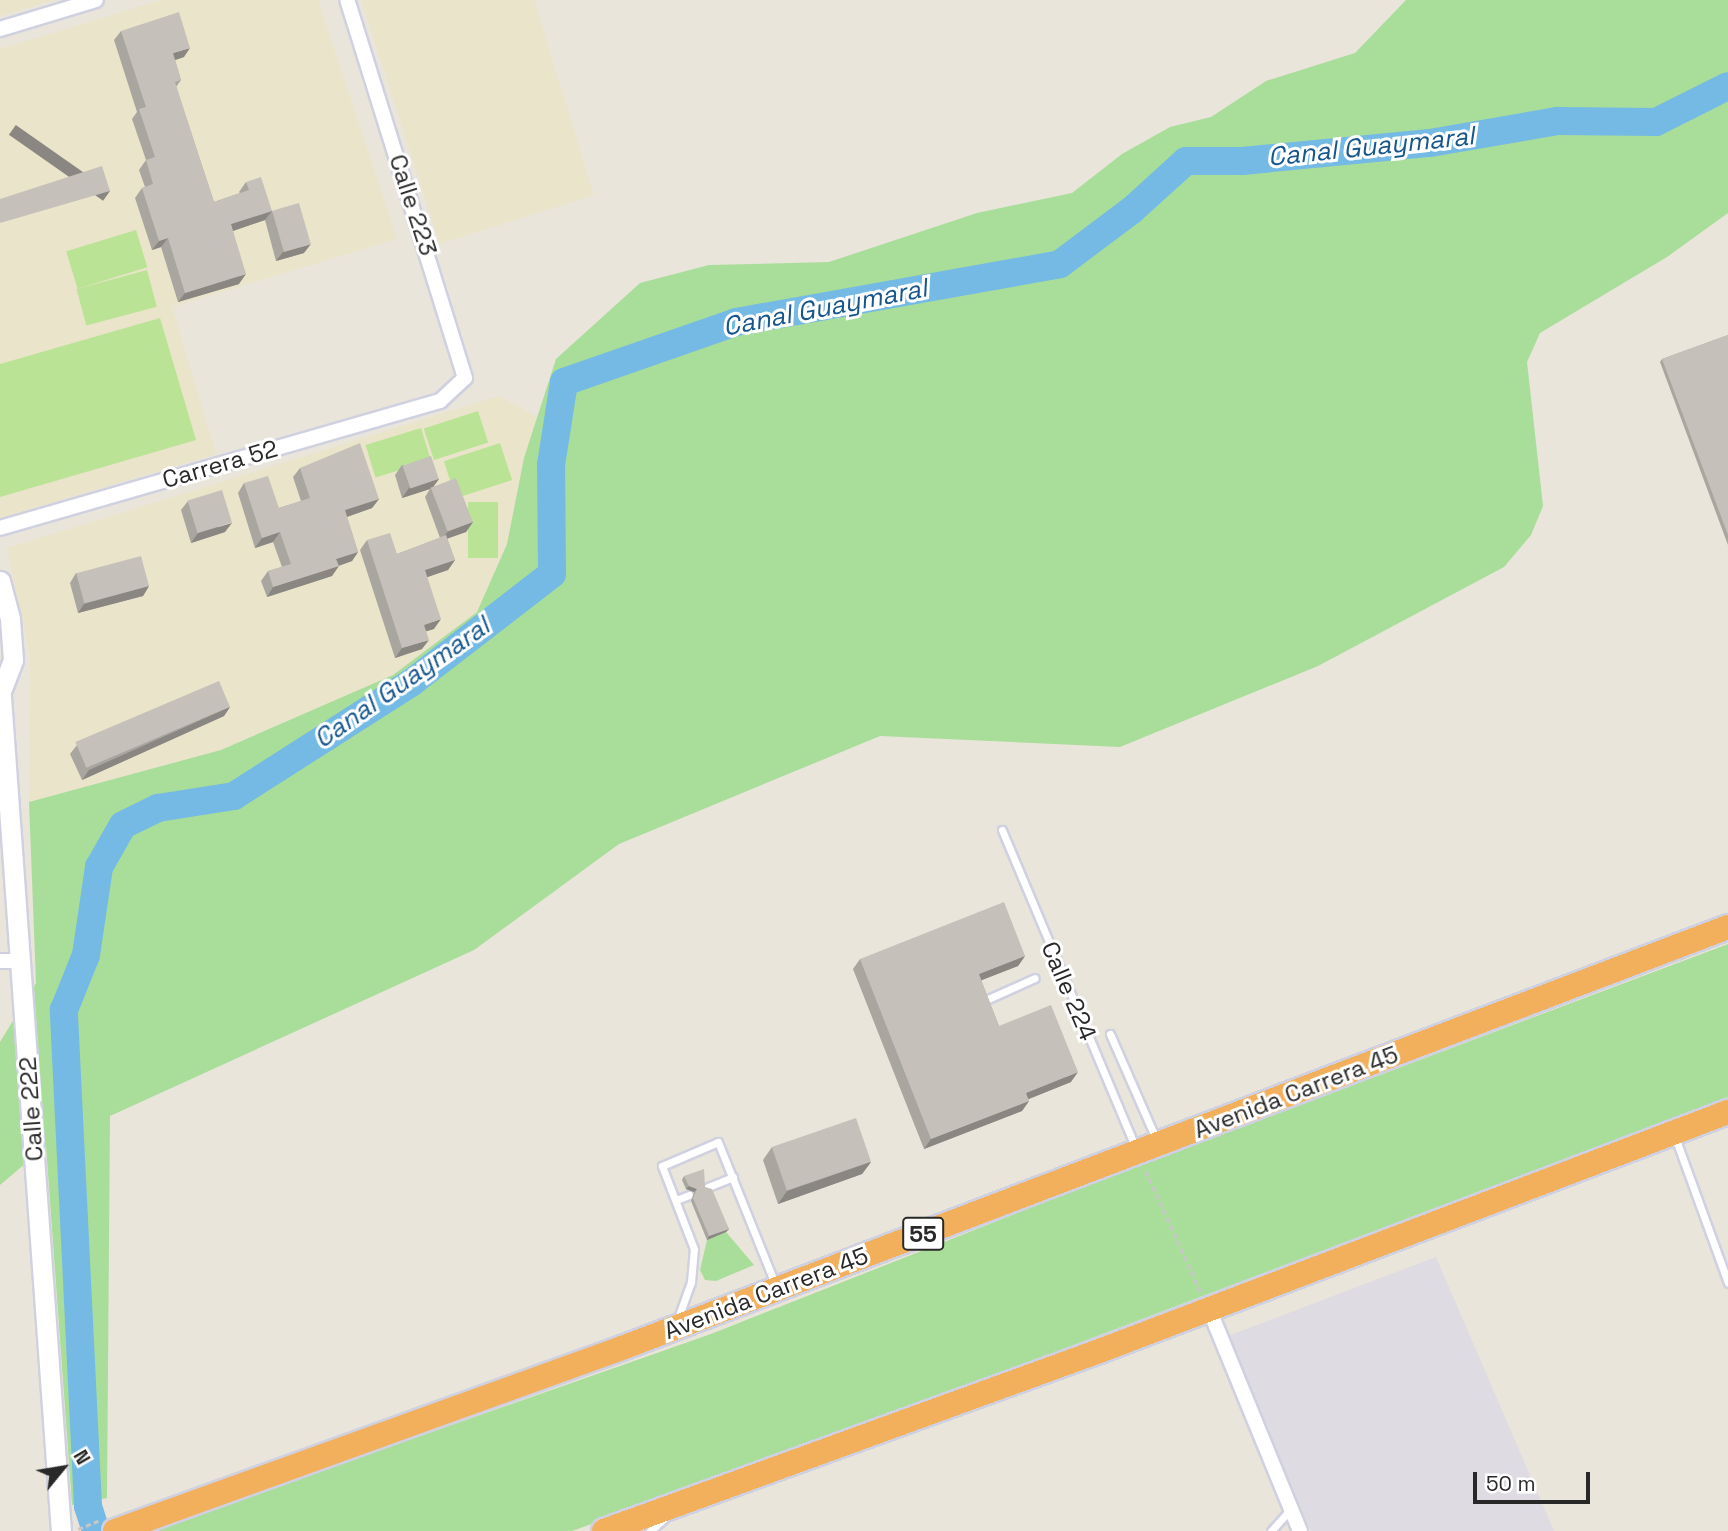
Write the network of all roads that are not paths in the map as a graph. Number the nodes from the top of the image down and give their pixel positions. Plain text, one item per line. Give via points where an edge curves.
1 (96, 0) edge
2 (347, 0) edge
3 (0, 29) edge
4 (440, 401) joint
5 (0, 528) edge
6 (0, 581) edge
7 (1, 685) edge
8 (1002, 830) dead end
9 (1728, 928) edge
10 (0, 961) edge
11 (21, 961) junction
12 (1035, 978) dead end
13 (988, 999) edge
14 (1110, 1034) dead end
15 (1728, 1112) edge
16 (1674, 1133) junction
17 (1148, 1148) junction
18 (733, 1177) junction
19 (708, 1187) edge
20 (689, 1195) dead end
21 (676, 1200) junction
22 (1728, 1283) edge
23 (777, 1289) junction
24 (1209, 1309) junction
25 (674, 1328) junction
26 (680, 1504) junction
27 (1290, 1510) junction
28 (61, 1531) edge
29 (115, 1531) edge
30 (604, 1531) edge
31 (650, 1531) edge
32 (1271, 1531) edge
33 (1300, 1531) edge

1 - 3 street
2 - 4 street, Calle 223 via 464,365 466,379
4 - 5 street, Carrera 52
6 - 7 street, Calle 222 via 10,619 13,660
7 - 11 street, Calle 222
8 - 17 lane, Calle 224
9 - 17 highway, Avenida Carrera 45 / 55
10 - 11 street
11 - 28 street, Calle 222
12 - 13 lane
14 - 17 lane
15 - 16 highway
16 - 22 lane
16 - 24 highway
17 - 23 highway, Avenida Carrera 45 / 55
18 - 19 lane
18 - 21 lane via 718,1142 662,1166
18 - 23 lane
20 - 21 lane
21 - 25 lane via 694,1259
23 - 25 highway, Avenida Carrera 45 / 55
24 - 26 highway
24 - 27 street
25 - 29 highway, Avenida Carrera 45 / 55
26 - 30 highway
26 - 31 lane
27 - 32 lane
27 - 33 street

